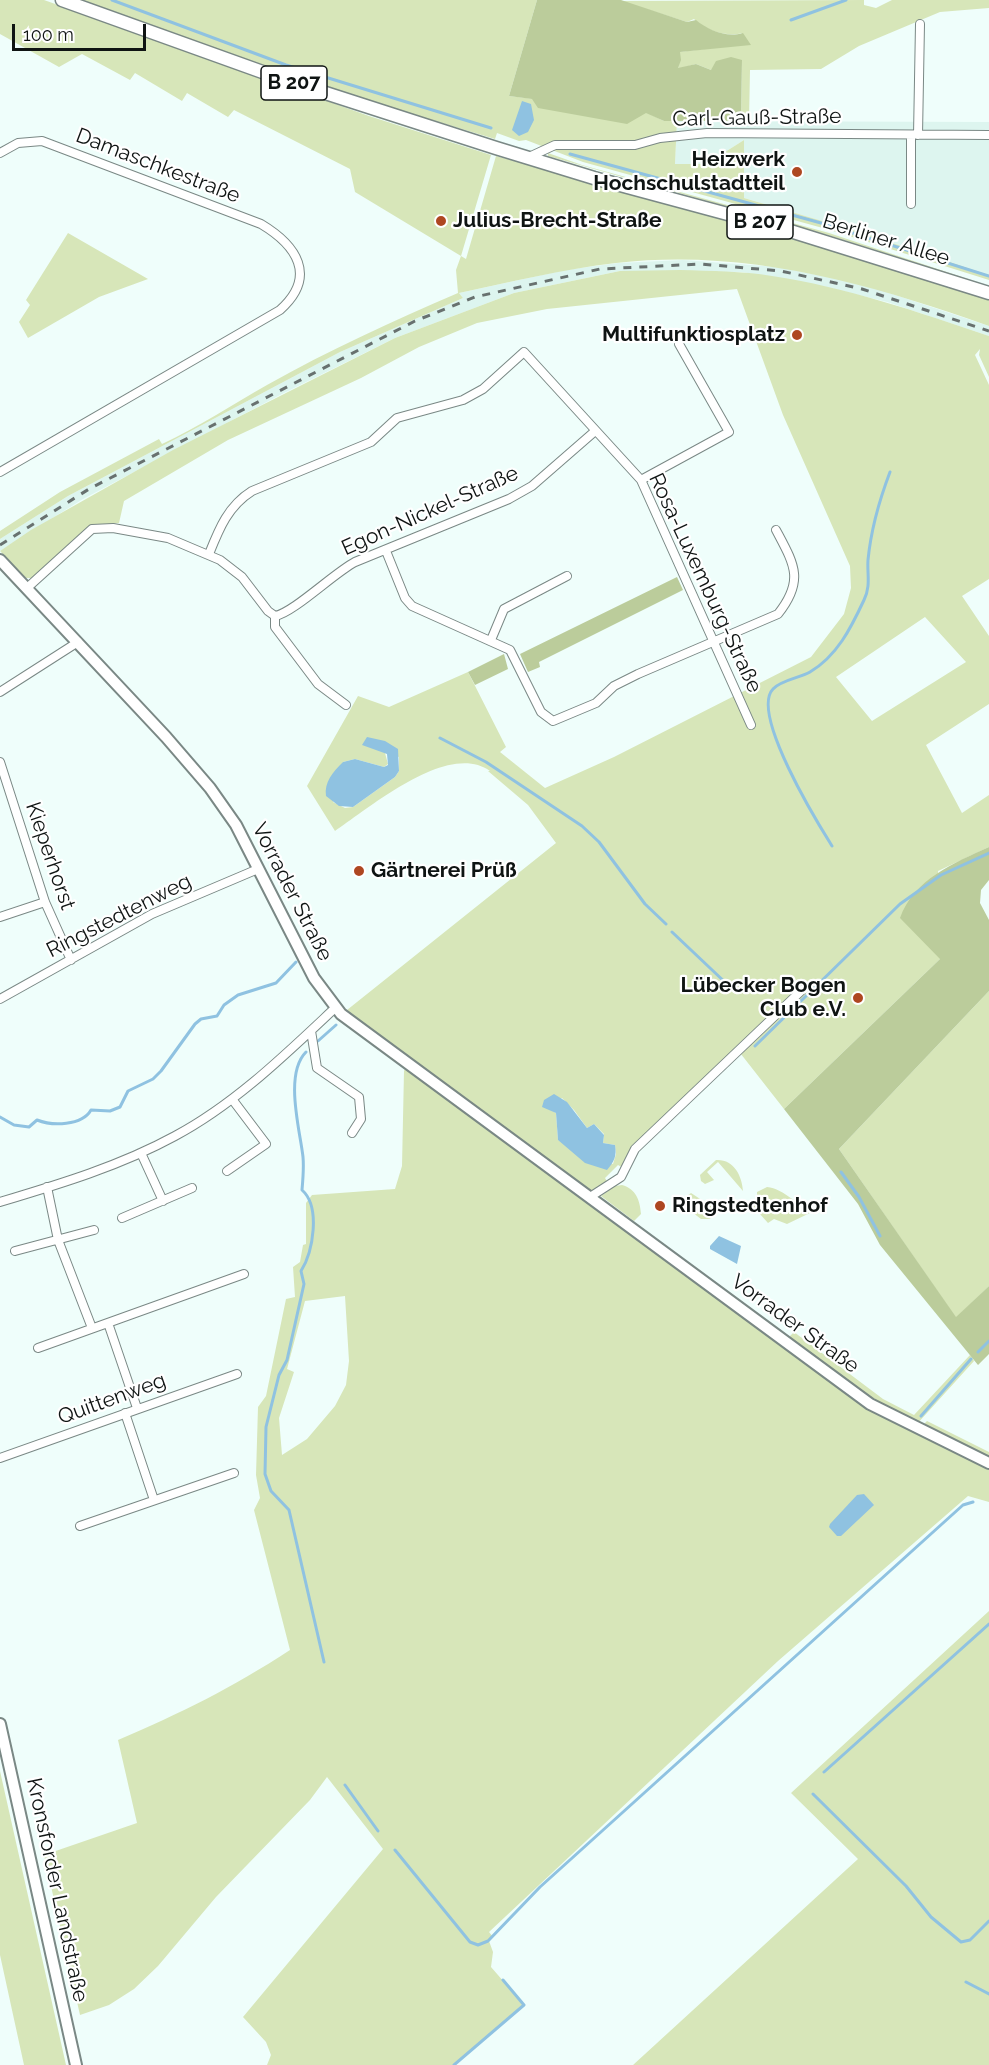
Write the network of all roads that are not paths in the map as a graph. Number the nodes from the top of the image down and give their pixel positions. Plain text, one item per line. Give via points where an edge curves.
1 (62, 0) edge
2 (920, 24) dead end
3 (915, 135) junction
4 (989, 135) edge
5 (0, 153) edge
6 (529, 158) junction
7 (911, 204) dead end
8 (989, 293) edge
9 (679, 344) dead end
10 (594, 432) junction
11 (0, 472) edge
12 (641, 480) junction
13 (776, 530) dead end
14 (386, 551) junction
15 (209, 554) junction
16 (0, 560) edge
17 (567, 576) dead end
18 (27, 588) junction
19 (275, 616) junction
20 (491, 640) junction
21 (712, 641) junction
22 (78, 642) junction
23 (0, 692) edge
24 (346, 705) dead end
25 (751, 725) dead end
26 (0, 762) edge
27 (258, 869) junction
28 (45, 903) junction
29 (0, 917) edge
30 (71, 960) junction
31 (802, 990) dead end
32 (0, 999) edge
33 (335, 1008) junction
34 (310, 1031) junction
35 (232, 1099) junction
36 (352, 1133) dead end
37 (141, 1153) junction
38 (227, 1171) dead end
39 (47, 1187) junction
40 (192, 1188) dead end
41 (590, 1197) junction
42 (163, 1201) junction
43 (0, 1202) edge
44 (122, 1218) dead end
45 (94, 1230) dead end
46 (58, 1240) junction
47 (15, 1251) dead end
48 (244, 1274) dead end
49 (108, 1323) junction
50 (93, 1328) junction
51 (38, 1348) dead end
52 (237, 1374) dead end
53 (137, 1408) junction
54 (125, 1413) junction
55 (0, 1458) edge
56 (989, 1463) edge
57 (234, 1473) dead end
58 (154, 1500) junction
59 (81, 1526) dead end
60 (0, 1724) edge
61 (76, 2065) edge

1 - 6 main road, B 207 via 282,79
2 - 3 street
3 - 4 street, Carl-Gauß-Straße
3 - 6 street, Carl-Gauß-Straße via 707,133 621,146 555,145
3 - 7 street
5 - 11 street, Damaschkestraße via 18,143 42,141 261,224 282,237 300,268 298,287 280,310
6 - 8 main road, Berliner Allee / B 207 via 787,230
9 - 12 street via 729,432
10 - 12 street, Rosa-Luxemburg-Straße
10 - 14 street, Egon-Nickel-Straße via 532,486
10 - 15 street, Rosa-Luxemburg-Straße via 524,352 483,389 463,400 398,418 371,442 252,491 227,514
12 - 21 street, Rosa-Luxemburg-Straße
13 - 21 street via 796,578 785,605 778,614
14 - 19 street, Egon-Nickel-Straße via 344,568
14 - 20 street via 412,606
15 - 18 street via 168,538 113,528 92,529
15 - 19 street via 242,577
16 - 18 street, Vorrader Straße
17 - 20 street via 504,609
18 - 22 street, Vorrader Straße
19 - 24 street via 275,627 318,684
20 - 21 street via 510,650 541,712 553,721 596,703 620,683
21 - 25 street, Rosa-Luxemburg-Straße
22 - 23 street
22 - 27 street, Vorrader Straße via 210,788 236,825
26 - 28 street, Kieperhorst
27 - 30 street, Ringstedtenweg via 152,915
27 - 33 street, Vorrader Straße via 314,978
28 - 29 street
28 - 30 street, Kieperhorst
30 - 32 street, Ringstedtenweg
31 - 41 street via 635,1149 621,1177
33 - 34 street
33 - 41 street, Vorrader Straße
34 - 35 street
34 - 36 street via 317,1068 359,1097 361,1119
35 - 37 street
35 - 38 street via 266,1144
37 - 39 street
37 - 42 street
39 - 43 street
39 - 46 street
40 - 42 street
41 - 56 street, Vorrader Straße via 870,1404
42 - 44 street
45 - 46 street
46 - 47 street
46 - 50 street
48 - 49 street
49 - 50 street
49 - 53 street
50 - 51 street
52 - 53 street, Quittenweg
53 - 54 street, Quittenweg
54 - 55 street, Quittenweg
54 - 58 street
57 - 58 street
58 - 59 street
60 - 61 street, Kronsforder Landstraße

